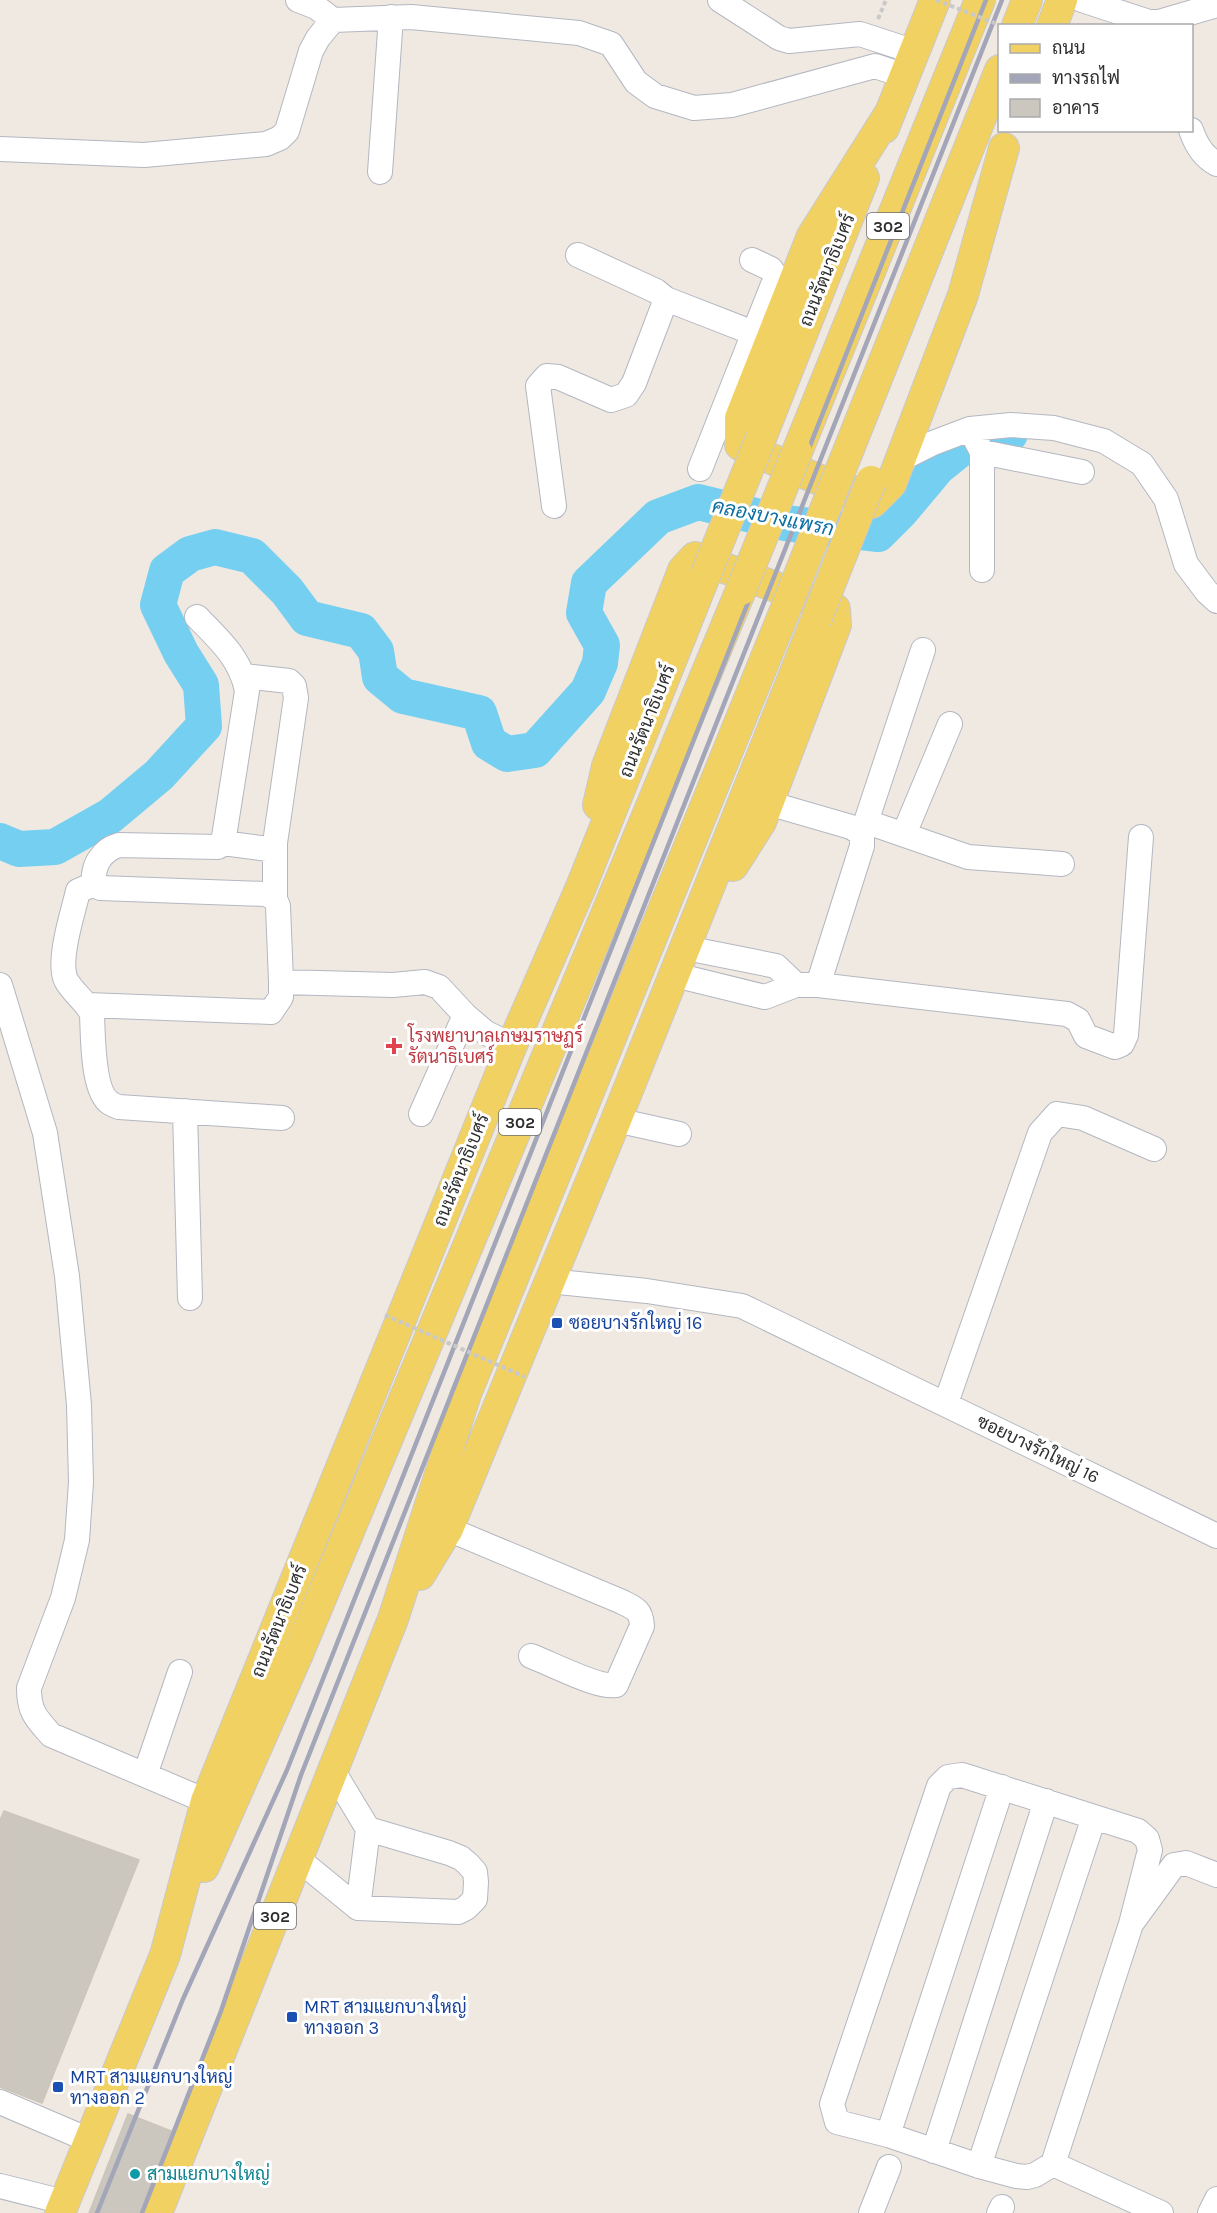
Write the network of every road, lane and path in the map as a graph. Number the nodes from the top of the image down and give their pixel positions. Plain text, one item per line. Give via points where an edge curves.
1 (298, 0) edge
2 (720, 0) edge
3 (885, 0) edge
4 (935, 0) edge
5 (980, 0) edge
6 (1027, 0) edge
7 (1062, 0) edge
8 (1082, 0) edge
9 (1217, 5) edge
10 (391, 17) junction
11 (333, 20) junction
12 (877, 21) dead end
13 (998, 24) edge
14 (1018, 24) edge
15 (1053, 24) edge
16 (1159, 24) edge
17 (910, 64) junction
18 (998, 73) edge
19 (891, 111) junction
20 (1192, 132) edge
21 (1007, 139) edge
22 (0, 149) edge
23 (1217, 164) edge
24 (380, 172) dead end
25 (578, 255) dead end
26 (752, 260) dead end
27 (666, 300) junction
28 (762, 337) junction
29 (977, 441) junction
30 (901, 459) junction
31 (700, 469) dead end
32 (1082, 472) dead end
33 (554, 506) dead end
34 (982, 570) dead end
35 (1217, 601) edge
36 (197, 617) dead end
37 (923, 650) dead end
38 (244, 676) junction
39 (950, 724) dead end
40 (768, 804) junction
41 (865, 828) junction
42 (904, 834) junction
43 (1141, 837) dead end
44 (223, 843) junction
45 (275, 850) junction
46 (1062, 864) dead end
47 (94, 884) junction
48 (581, 887) junction
49 (274, 899) junction
50 (689, 940) junction
51 (675, 975) junction
52 (281, 982) junction
53 (0, 985) edge
54 (807, 985) junction
55 (88, 1005) junction
56 (465, 1015) junction
57 (513, 1045) junction
58 (185, 1111) junction
59 (421, 1114) dead end
60 (282, 1118) dead end
61 (616, 1120) junction
62 (679, 1134) dead end
63 (1154, 1149) dead end
64 (549, 1281) junction
65 (190, 1298) dead end
66 (385, 1315) dead end
67 (525, 1377) dead end
68 (946, 1403) junction
69 (448, 1529) junction
70 (1217, 1536) edge
71 (393, 1618) junction
72 (531, 1656) dead end
73 (180, 1672) dead end
74 (333, 1771) junction
75 (145, 1775) junction
76 (1002, 1787) junction
77 (206, 1801) junction
78 (1046, 1802) junction
79 (1094, 1817) junction
80 (368, 1829) junction
81 (298, 1859) junction
82 (1217, 1875) edge
83 (358, 1908) junction
84 (1131, 1924) junction
85 (165, 1955) junction
86 (0, 2102) edge
87 (888, 2135) junction
88 (89, 2140) junction
89 (934, 2151) junction
90 (1053, 2164) junction
91 (979, 2166) junction
92 (889, 2167) dead end
93 (0, 2186) edge
94 (1217, 2199) edge
95 (62, 2208) edge
96 (157, 2213) edge
97 (872, 2213) edge
98 (1161, 2213) edge
99 (1210, 2213) edge

1 - 11 street
2 - 17 street via 779,38 789,41 860,34
3 - 12 path
4 - 13 path, bridge
4 - 17 main road, ถนนรัตนาธิเบศร์ / 302
5 - 85 main road, ถนนรัตนาธิเบศร์ / 302, bridge via 741,590 298,1654
6 - 14 main road
7 - 15 main road
8 - 16 street
9 - 16 street
10 - 11 street
10 - 17 street via 579,33 611,44 636,82 655,96 694,108 732,105 875,66
10 - 24 street
11 - 22 street via 311,51 287,131 266,144 144,154
17 - 19 main road, ถนนรัตนาธิเบศร์ / 302
18 - 71 main road, 302, bridge via 786,608 466,1394
19 - 28 main road via 812,236
19 - 48 main road, ถนนรัตนาธิเบศร์ / 302, bridge
20 - 23 street via 1206,159
21 - 30 main road via 963,295
21 - 50 main road, 302, bridge
25 - 27 street via 656,291
26 - 28 street via 771,269 776,277
27 - 28 street
27 - 33 street via 626,395 611,400 558,377 547,376 538,386
28 - 30 main road via 740,418 740,445 872,503 891,484
28 - 31 street
29 - 30 street via 933,443
29 - 32 street
29 - 34 street
29 - 35 street via 1011,425 1054,428 1104,441 1142,464 1166,499 1186,564
36 - 38 street via 224,645
37 - 41 street
38 - 44 street via 247,691
38 - 45 street via 289,681 294,686 296,698
39 - 42 street
40 - 41 street
40 - 48 main road via 837,625 835,609 695,557 683,570 607,766
40 - 50 main road
41 - 42 street
41 - 54 street via 862,846
42 - 46 street via 968,857
43 - 54 street via 1126,1035 1122,1044 1115,1047 1086,1036 1078,1020 1067,1014
44 - 45 street
44 - 47 street via 218,847 119,845 101,855
45 - 49 street
47 - 49 street via 100,888 266,894
47 - 55 street via 78,891 63,972 74,992
48 - 57 main road, ถนนรัตนาธิเบศร์ / 302
49 - 52 street via 278,906
50 - 51 main road, 302
50 - 54 street via 776,966
51 - 54 street via 765,997
51 - 61 main road, 302
52 - 55 street via 281,997 271,1012
52 - 56 street via 425,982 439,987
53 - 75 street via 45,1133 67,1276 79,1405 81,1482 77,1540 63,1598 29,1688 29,1702 34,1716 51,1735
55 - 58 street via 98,1080 106,1099 119,1107
56 - 57 street via 486,1033
56 - 59 street
57 - 77 main road, ถนนรัตนาธิเบศร์ / 302
58 - 60 street
58 - 65 street
61 - 62 street
61 - 64 main road, 302
63 - 68 street via 1083,1118 1058,1114 1040,1133
64 - 68 street, ซอยบางรักใหญ่ 16 via 742,1306
64 - 69 main road, 302
66 - 67 path, bridge
68 - 70 street, ซอยบางรักใหญ่ 16
69 - 71 main road, 302
69 - 72 street via 620,1601 641,1616 642,1626 616,1685 602,1685
71 - 74 main road, 302
73 - 75 street
74 - 80 street
74 - 81 main road, 302
75 - 77 street
76 - 78 street
76 - 87 street
76 - 87 street via 962,1775 948,1777 939,1786 832,2104 837,2122
77 - 85 main road, ถนนรัตนาธิเบศร์ / 302
78 - 79 street
78 - 89 street
79 - 84 street via 1138,1831 1147,1839 1150,1850
79 - 91 street
80 - 83 street
80 - 83 street via 461,1858 475,1872 475,1899 458,1912
81 - 83 street
81 - 96 main road, 302
82 - 84 street via 1186,1863 1174,1865
84 - 90 street
85 - 88 main road, ถนนรัตนาธิเบศร์ / 302
86 - 88 street
87 - 89 street
88 - 95 main road, ถนนรัตนาธิเบศร์ / 302
89 - 91 street
90 - 91 street via 1027,2177
90 - 98 street
92 - 97 street
93 - 95 street
94 - 99 street

